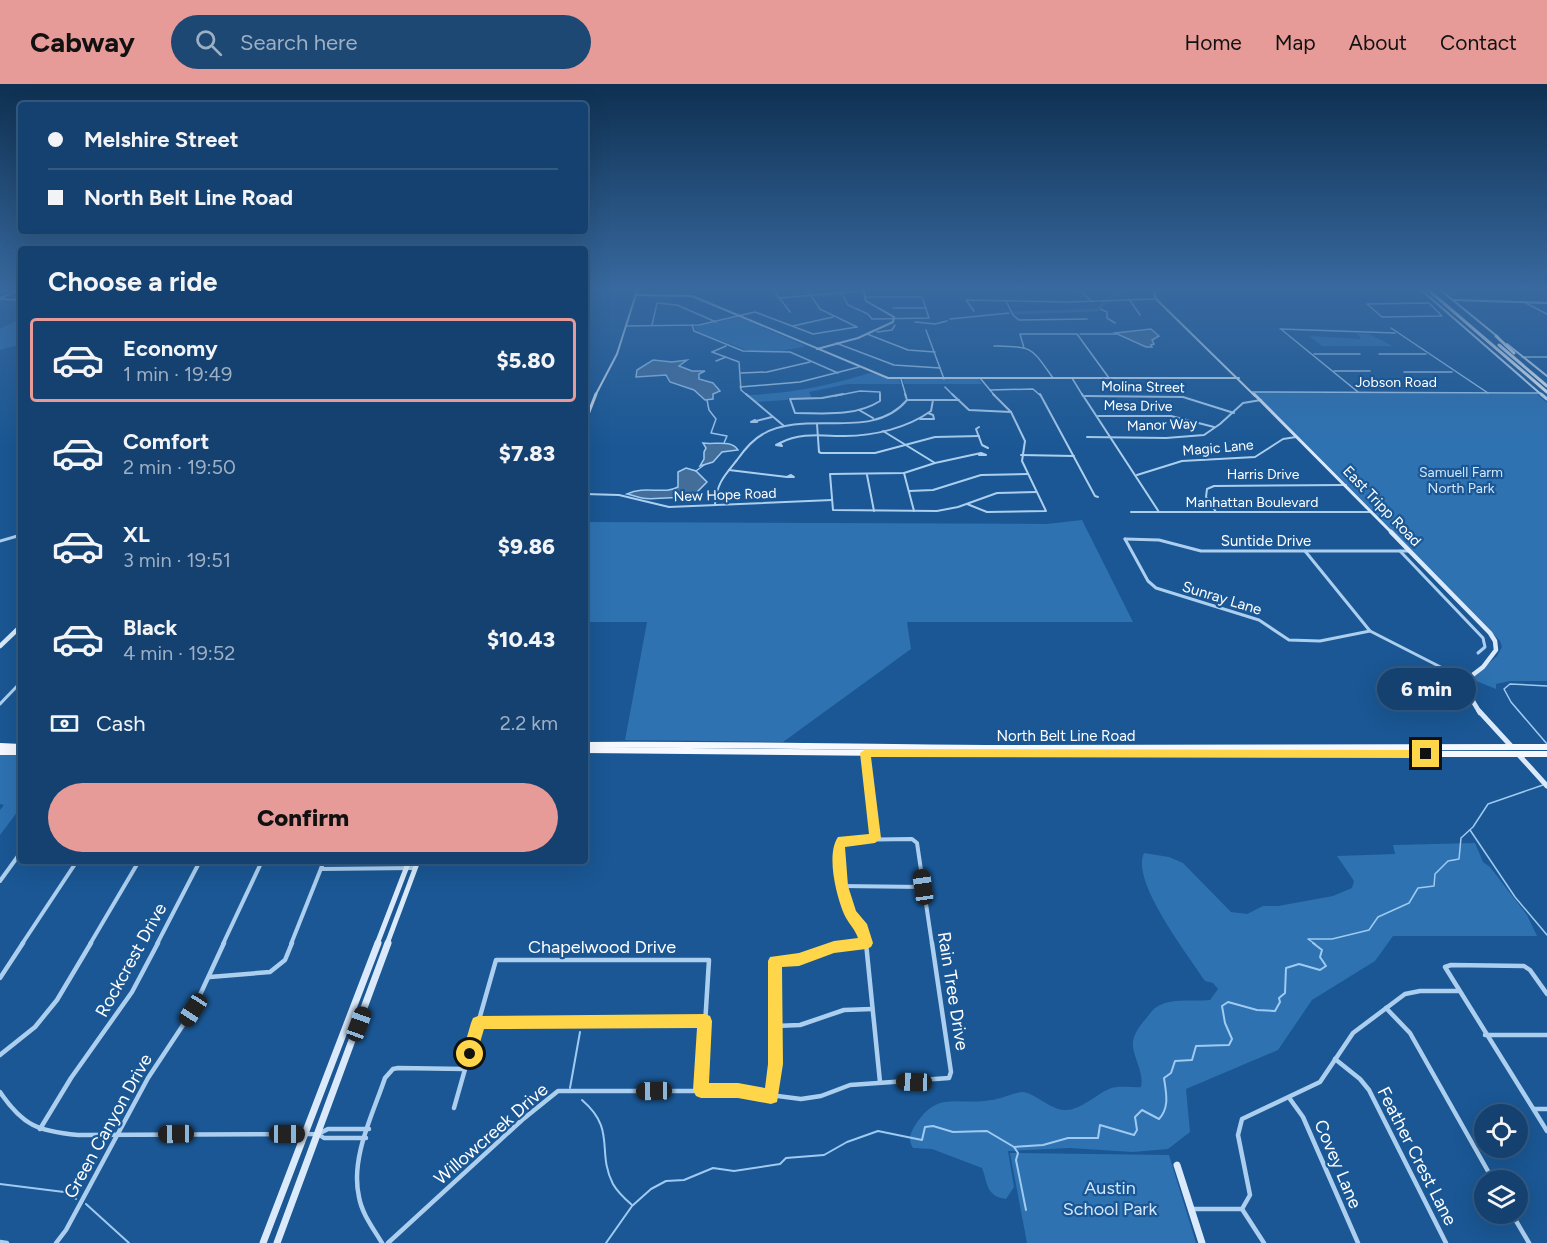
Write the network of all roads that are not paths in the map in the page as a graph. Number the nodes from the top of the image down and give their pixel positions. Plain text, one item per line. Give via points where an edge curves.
1 (621, 342) edge
2 (718, 342) edge
3 (800, 342) edge
4 (838, 342) edge
5 (839, 342) edge
6 (888, 342) edge
7 (931, 342) edge
8 (1022, 342) edge
9 (1083, 342) edge
10 (1201, 342) edge
11 (1297, 342) edge
12 (1410, 342) edge
13 (1481, 342) edge
14 (1489, 342) edge
15 (1496, 342) edge
16 (1502, 342) edge
17 (1504, 342) edge
18 (836, 343) junction
19 (727, 346) junction
20 (994, 346) dead end
21 (1024, 348) junction
22 (816, 349) junction
23 (934, 351) junction
24 (1312, 354) junction
25 (1355, 354) dead end
26 (1385, 354) dead end
27 (1428, 354) junction
28 (726, 356) junction
29 (1522, 357) junction
30 (1547, 357) edge
31 (716, 361) dead end
32 (811, 362) junction
33 (859, 367) junction
34 (940, 368) junction
35 (1334, 371) junction
36 (1364, 371) dead end
37 (1410, 372) dead end
38 (1454, 372) junction
39 (741, 373) junction
40 (838, 373) junction
41 (1547, 376) edge
42 (980, 378) junction
43 (1053, 378) junction
44 (1072, 378) junction
45 (1109, 378) junction
46 (1239, 378) junction
47 (902, 379) junction
48 (944, 379) junction
49 (1350, 384) junction
50 (1547, 385) edge
51 (740, 387) junction
52 (945, 387) dead end
53 (990, 390) junction
54 (1252, 392) junction
55 (1358, 392) junction
56 (1362, 392) junction
57 (1547, 392) edge
58 (1488, 393) junction
59 (1540, 393) junction
60 (1084, 396) junction
61 (1547, 399) edge
62 (907, 400) junction
63 (933, 400) junction
64 (960, 400) junction
65 (1261, 400) junction
66 (859, 410) junction
67 (1011, 412) junction
68 (928, 413) junction
69 (1234, 413) junction
70 (588, 414) edge
71 (773, 416) junction
72 (1097, 416) junction
73 (874, 419) junction
74 (920, 419) junction
75 (756, 421) dead end
76 (816, 424) junction
77 (784, 426) junction
78 (979, 428) dead end
79 (1214, 428) junction
80 (882, 430) junction
81 (818, 436) junction
82 (979, 436) junction
83 (1088, 437) dead end
84 (1110, 437) junction
85 (1298, 437) junction
86 (780, 443) dead end
87 (906, 445) junction
88 (988, 448) dead end
89 (979, 455) dead end
90 (1021, 455) junction
91 (1074, 456) junction
92 (935, 463) junction
93 (729, 470) junction
94 (904, 473) junction
95 (867, 474) junction
96 (1028, 474) junction
97 (1137, 475) junction
98 (787, 477) dead end
99 (1346, 485) junction
100 (909, 491) junction
101 (1036, 492) junction
102 (588, 494) edge
103 (1098, 497) dead end
104 (832, 500) junction
105 (715, 504) junction
106 (967, 504) junction
107 (874, 511) junction
108 (914, 511) junction
109 (1159, 512) junction
110 (1216, 512) junction
111 (1372, 512) junction
112 (1131, 513) dead end
113 (18, 536) edge
114 (1125, 539) joint
115 (0, 541) edge
116 (1305, 551) junction
117 (1400, 551) junction
118 (1410, 551) junction
119 (18, 630) edge
120 (1370, 631) junction
121 (0, 646) edge
122 (1478, 653) dead end
123 (1466, 680) junction
124 (18, 685) edge
125 (0, 704) edge
126 (588, 745) edge
127 (0, 746) edge
128 (18, 747) edge
129 (623, 747) junction
130 (1512, 747) junction
131 (1547, 747) edge
132 (1064, 748) junction
133 (588, 750) edge
134 (865, 750) junction
135 (979, 751) junction
136 (1178, 751) junction
137 (1361, 751) junction
138 (0, 752) edge
139 (10, 752) junction
140 (18, 752) edge
141 (1069, 754) junction
142 (1518, 754) junction
143 (1545, 754) edge
144 (1547, 786) edge
145 (875, 838) junction
146 (18, 856) edge
147 (75, 864) edge
148 (137, 864) edge
149 (198, 864) edge
150 (261, 864) edge
151 (323, 864) edge
152 (408, 864) edge
153 (417, 865) edge
154 (406, 868) junction
155 (321, 869) junction
156 (0, 881) edge
157 (841, 886) junction
158 (923, 887) junction
159 (390, 912) junction
160 (399, 912) junction
161 (866, 943) junction
162 (210, 977) junction
163 (0, 978) edge
164 (1458, 991) junction
165 (1547, 994) edge
166 (1386, 1008) junction
167 (872, 1009) junction
168 (705, 1021) junction
169 (478, 1023) junction
170 (775, 1026) junction
171 (357, 1028) junction
172 (345, 1029) junction
173 (1485, 1035) junction
174 (1547, 1035) edge
175 (0, 1055) edge
176 (1335, 1059) junction
177 (465, 1069) junction
178 (951, 1075) joint
179 (880, 1082) junction
180 (701, 1090) junction
181 (0, 1092) edge
182 (771, 1096) junction
183 (1289, 1098) junction
184 (454, 1108) dead end
185 (1533, 1109) junction
186 (1547, 1109) edge
187 (40, 1129) junction
188 (369, 1129) junction
189 (1547, 1131) edge
190 (305, 1134) junction
191 (318, 1134) junction
192 (117, 1135) junction
193 (366, 1138) junction
194 (1177, 1166) dead end
195 (1487, 1170) edge
196 (1191, 1209) junction
197 (1242, 1209) junction
198 (1518, 1224) edge
199 (0, 1242) edge
200 (7, 1243) edge
201 (56, 1243) edge
202 (263, 1243) edge
203 (278, 1243) edge
204 (382, 1243) edge
205 (388, 1243) edge
206 (1202, 1243) edge
207 (1264, 1243) edge
208 (1358, 1243) edge
209 (1446, 1243) edge
210 (1528, 1243) edge

1 - 70 street
2 - 19 street
3 - 22 street
4 - 22 street
5 - 18 street
6 - 23 street via 908,350
7 - 23 street
8 - 21 street
9 - 45 street
10 - 46 street, East Tripp Road
11 - 24 street
12 - 27 street
13 - 59 street
14 - 57 highway
15 - 50 highway
16 - 50 highway
17 - 29 street
18 - 22 street
18 - 34 street via 894,365
19 - 28 street via 712,352
19 - 32 street via 757,353 790,352
20 - 21 street
21 - 43 street via 1037,353
22 - 33 street
23 - 34 street
24 - 25 street
24 - 35 street
26 - 27 street
27 - 38 street
28 - 31 street
28 - 39 street via 739,362
29 - 30 street
29 - 41 street
32 - 39 street
32 - 40 street
33 - 40 street
33 - 47 street
34 - 48 street
35 - 36 street
35 - 49 street
37 - 38 street
38 - 58 street
39 - 51 street
40 - 51 street via 772,386
42 - 43 street
42 - 48 street
42 - 53 street
43 - 44 street
44 - 45 street
44 - 60 street
45 - 46 street
46 - 54 street, East Tripp Road
47 - 48 street
47 - 62 street
49 - 55 street
49 - 56 street
51 - 71 street
52 - 64 street
53 - 67 street
53 - 91 street via 1038,391
54 - 55 street, Jobson Road
54 - 65 street, East Tripp Road
55 - 56 street, Jobson Road
56 - 58 street, Jobson Road
58 - 59 street, Jobson Road
59 - 61 street
60 - 69 street, Molina Street via 1183,397
60 - 72 street
62 - 63 street
62 - 73 street via 897,411
63 - 64 street
63 - 68 street via 934,406
64 - 67 street via 969,410
65 - 69 street, Manor Way via 1243,403
65 - 85 street, East Tripp Road
66 - 66 street via 877,404 880,392 790,399 795,413
66 - 73 street
67 - 90 street via 1025,441
68 - 74 street
68 - 74 street via 934,419
69 - 79 street, Manor Way
71 - 75 street
71 - 77 street
72 - 79 street, Mesa Drive via 1171,416
72 - 84 street
73 - 76 street
74 - 80 street
76 - 77 street
76 - 81 street
77 - 93 street via 757,437
78 - 82 street
79 - 84 street, Manor Way via 1197,436
80 - 81 street
80 - 87 street
81 - 86 street via 794,437
81 - 87 street via 820,453 875,453
82 - 87 street via 935,437
82 - 88 street
83 - 84 street, Manor Way
84 - 97 street
85 - 97 street, Magic Lane via 1282,438 1256,457 1184,460 1148,475
85 - 99 street, East Tripp Road
87 - 92 street
89 - 92 street
90 - 91 street
90 - 96 street
91 - 103 street
92 - 94 street
93 - 98 street
93 - 105 street via 717,487
94 - 95 street
94 - 100 street
95 - 104 street via 831,474
95 - 107 street
96 - 100 street via 981,475 933,490
96 - 101 street
97 - 109 street
99 - 110 street, Harris Drive via 1214,486 1207,489 1206,497
99 - 111 street, East Tripp Road
100 - 108 street
101 - 106 street via 997,493
101 - 106 street via 1045,512 987,512
102 - 105 street, New Hope Road via 630,496 669,507
104 - 105 street, New Hope Road
104 - 107 street via 836,511
106 - 108 street
107 - 108 street
109 - 110 street, Manhattan Boulevard
109 - 112 street, Manhattan Boulevard
110 - 111 street, Manhattan Boulevard
111 - 118 street, East Tripp Road
113 - 115 street
114 - 116 street, Suntide Drive via 1159,540 1201,552
114 - 120 street, Sunray Lane via 1148,581 1156,588 1263,621 1289,640 1320,641
116 - 117 street, Suntide Drive
116 - 120 street
117 - 118 street, Suntide Drive
117 - 122 street via 1483,638 1485,647
118 - 123 street, East Tripp Road via 1496,641 1493,655
119 - 121 street
120 - 123 street
123 - 130 street via 1473,703
124 - 125 street
126 - 129 main road, North Belt Line Road
127 - 128 main road
128 - 139 street
129 - 133 main road, North Belt Line Road
129 - 134 main road, North Belt Line Road
130 - 131 main road, North Belt Line Road
130 - 137 main road, North Belt Line Road
130 - 142 street
132 - 135 main road, North Belt Line Road
132 - 136 main road, North Belt Line Road
132 - 141 main road
134 - 135 main road, North Belt Line Road
134 - 145 street
135 - 141 main road, North Belt Line Road
136 - 137 main road, North Belt Line Road
136 - 141 main road, North Belt Line Road
137 - 142 main road, North Belt Line Road
138 - 139 main road
139 - 140 main road
142 - 143 main road, North Belt Line Road
142 - 144 street
145 - 157 street via 840,841
145 - 158 street, Rain Tree Drive via 915,840
146 - 156 street
147 - 163 street
148 - 175 street via 57,1000 35,1027
149 - 187 street, Rockcrest Drive via 132,992
150 - 162 street, Green Canyon Drive
151 - 155 street
152 - 154 street
153 - 154 street
153 - 160 street
154 - 155 street
154 - 159 street
155 - 162 street via 285,960 277,969
157 - 158 street
157 - 161 street
158 - 178 street, Rain Tree Drive
159 - 160 street
159 - 172 street
160 - 171 street
161 - 167 street
161 - 170 street via 775,961
162 - 192 street, Green Canyon Drive
164 - 165 street via 1445,967 1520,965 1528,968
164 - 166 street via 1405,994
164 - 173 street
166 - 176 street via 1353,1033
166 - 195 street via 1410,1033
167 - 170 street via 844,1010 800,1025
167 - 179 street
168 - 169 street
168 - 169 street, Chapelwood Drive via 709,960 496,960
168 - 180 street
169 - 177 street
170 - 182 street
171 - 172 street
171 - 191 street
172 - 190 street
173 - 174 street
173 - 185 street
176 - 183 street via 1320,1082
176 - 209 street, Feather Crest Lane via 1369,1090
177 - 184 street
177 - 188 street via 393,1069 385,1078
178 - 179 street, Willowcreek Drive via 945,1079
179 - 182 street, Willowcreek Drive via 850,1084 811,1098
180 - 182 street, Willowcreek Drive
180 - 205 street, Willowcreek Drive via 558,1091
181 - 187 street via 14,1113
183 - 197 street via 1248,1114 1238,1126 1250,1195
183 - 208 street, Covey Lane via 1303,1117
185 - 186 street
185 - 189 street
187 - 192 street via 78,1135
188 - 191 street via 328,1129
188 - 193 street
190 - 191 street
190 - 192 street
190 - 202 street
191 - 193 street via 324,1138
191 - 203 street
192 - 201 street, Green Canyon Drive
193 - 204 street via 356,1186 365,1217
194 - 196 street
196 - 197 street
196 - 206 street
197 - 207 street
198 - 210 street
199 - 200 street

